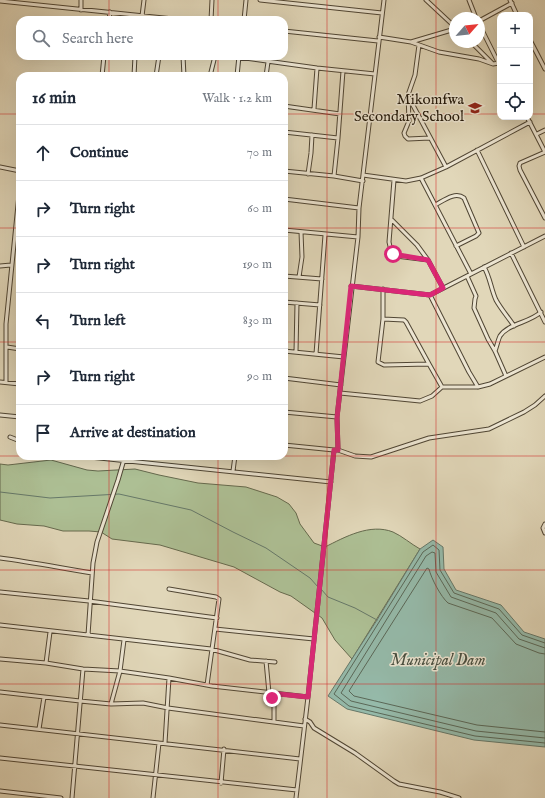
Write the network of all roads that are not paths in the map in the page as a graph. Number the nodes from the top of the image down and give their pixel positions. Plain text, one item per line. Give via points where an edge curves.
1 (81, 0) edge
2 (144, 0) edge
3 (212, 0) edge
4 (246, 0) edge
5 (260, 0) edge
6 (384, 0) edge
7 (426, 0) edge
8 (468, 0) edge
9 (0, 1) edge
10 (511, 2) edge
11 (81, 10) junction
12 (110, 12) junction
13 (473, 12) edge
14 (516, 12) edge
15 (382, 13) junction
16 (110, 16) edge
17 (142, 16) joint
18 (211, 16) edge
19 (244, 16) edge
20 (485, 17) edge
21 (449, 22) edge
22 (449, 30) edge
23 (288, 31) edge
24 (485, 36) edge
25 (379, 37) junction
26 (378, 41) junction
27 (411, 42) junction
28 (419, 45) junction
29 (533, 46) edge
30 (476, 48) edge
31 (104, 60) edge
32 (135, 60) edge
33 (158, 60) edge
34 (183, 60) edge
35 (214, 60) edge
36 (239, 60) edge
37 (256, 60) edge
38 (497, 60) edge
39 (268, 62) junction
40 (493, 64) junction
41 (497, 64) edge
42 (317, 68) junction
43 (545, 69) edge
44 (343, 71) junction
45 (102, 72) edge
46 (134, 72) edge
47 (157, 72) edge
48 (184, 72) edge
49 (211, 72) edge
50 (237, 72) edge
51 (267, 72) edge
52 (375, 74) junction
53 (408, 95) junction
54 (288, 106) edge
55 (314, 109) junction
56 (340, 114) junction
57 (530, 122) joint
58 (545, 130) edge
59 (288, 132) edge
60 (537, 134) junction
61 (312, 135) junction
62 (338, 138) junction
63 (430, 138) junction
64 (477, 150) junction
65 (545, 152) edge
66 (0, 167) edge
67 (446, 167) junction
68 (16, 170) edge
69 (288, 172) edge
70 (308, 174) junction
71 (334, 176) junction
72 (363, 176) junction
73 (421, 178) junction
74 (394, 180) junction
75 (363, 181) junction
76 (288, 200) edge
77 (435, 205) junction
78 (359, 208) junction
79 (545, 218) edge
80 (392, 220) junction
81 (16, 221) edge
82 (288, 230) edge
83 (301, 232) junction
84 (325, 235) junction
85 (545, 236) edge
86 (358, 237) junction
87 (456, 246) junction
88 (524, 247) junction
89 (511, 253) junction
90 (428, 260) junction
91 (11, 265) junction
92 (0, 266) edge
93 (484, 267) junction
94 (469, 275) junction
95 (288, 276) edge
96 (299, 277) junction
97 (322, 279) junction
98 (351, 286) junction
99 (443, 288) junction
100 (383, 289) junction
101 (430, 295) junction
102 (288, 302) edge
103 (297, 303) junction
104 (320, 305) junction
105 (540, 312) junction
106 (383, 319) junction
107 (545, 322) edge
108 (514, 326) junction
109 (7, 347) junction
110 (16, 348) edge
111 (288, 351) edge
112 (495, 351) junction
113 (296, 352) junction
114 (316, 354) junction
115 (344, 357) junction
116 (545, 357) edge
117 (429, 364) junction
118 (506, 376) junction
119 (288, 378) edge
120 (0, 382) edge
121 (6, 382) junction
122 (16, 383) edge
123 (341, 385) junction
124 (442, 387) junction
125 (478, 387) junction
126 (340, 392) junction
127 (545, 396) edge
128 (288, 412) edge
129 (0, 415) edge
130 (16, 417) edge
131 (337, 418) junction
132 (10, 437) dead end
133 (16, 439) edge
134 (288, 445) edge
135 (336, 450) junction
136 (124, 460) edge
137 (137, 460) edge
138 (234, 460) edge
139 (233, 471) junction
140 (331, 482) junction
141 (545, 524) edge
142 (545, 533) edge
143 (0, 558) edge
144 (92, 572) junction
145 (169, 589) dead end
146 (0, 592) edge
147 (89, 601) junction
148 (217, 618) junction
149 (0, 626) edge
150 (215, 629) junction
151 (50, 632) junction
152 (88, 635) junction
153 (314, 639) junction
154 (124, 640) junction
155 (211, 649) junction
156 (0, 659) edge
157 (266, 661) junction
158 (275, 662) dead end
159 (46, 663) junction
160 (83, 670) junction
161 (120, 672) junction
162 (169, 678) junction
163 (206, 685) junction
164 (0, 692) edge
165 (269, 693) junction
166 (44, 697) junction
167 (308, 697) junction
168 (80, 701) junction
169 (111, 704) junction
170 (168, 708) junction
171 (305, 719) junction
172 (274, 722) junction
173 (0, 725) edge
174 (304, 726) junction
175 (40, 729) junction
176 (78, 734) junction
177 (159, 743) junction
178 (165, 743) junction
179 (224, 749) junction
180 (0, 758) edge
181 (300, 759) junction
182 (75, 766) junction
183 (156, 776) junction
184 (221, 783) junction
185 (297, 790) junction
186 (0, 791) edge
187 (61, 798) edge
188 (72, 798) edge
189 (153, 798) edge
190 (296, 798) edge
191 (459, 798) edge

1 - 11 street
2 - 17 street
3 - 18 street
4 - 19 street
5 - 15 street
6 - 15 street
7 - 21 street
8 - 13 street
9 - 11 street
10 - 14 street
10 - 20 street
11 - 12 street
12 - 16 street
12 - 17 street
15 - 25 street
22 - 27 street
23 - 26 street
24 - 38 street
25 - 26 street
25 - 27 street
26 - 52 street
27 - 28 street
28 - 40 street
28 - 53 street via 415,75
29 - 43 street
30 - 40 street
31 - 45 street
32 - 46 street
33 - 47 street
34 - 48 street
35 - 49 street
36 - 50 street
37 - 39 street
39 - 42 street
39 - 51 street
40 - 41 street
42 - 44 street
42 - 55 street
44 - 52 street
44 - 56 street
52 - 72 street
53 - 63 street
53 - 63 street via 409,121 405,136 408,139
54 - 55 street
55 - 56 street
56 - 62 street
57 - 60 street
57 - 64 street
58 - 60 street
59 - 61 street
60 - 65 street
61 - 62 street
61 - 70 street
62 - 71 street
63 - 67 street
64 - 67 street
64 - 88 street
65 - 79 street via 520,163 519,166
66 - 68 street
67 - 73 street
69 - 70 street
70 - 71 street
71 - 75 street
72 - 74 street
72 - 75 street
73 - 74 street
73 - 77 street
74 - 80 street
75 - 78 street
76 - 78 street
77 - 87 street
77 - 87 street via 454,195 464,198 479,233
78 - 86 street
80 - 90 street
80 - 90 street via 389,242 393,254
81 - 91 street
82 - 83 street
83 - 84 street
83 - 96 street via 302,257
84 - 86 street
84 - 97 street
85 - 88 street
86 - 98 street
87 - 94 street
88 - 89 street
89 - 93 street
89 - 105 street
90 - 99 street
91 - 92 street
91 - 109 street
93 - 94 street
93 - 108 street via 497,301
94 - 99 street
94 - 112 street via 476,296 474,308
95 - 96 street
96 - 97 street
97 - 104 street
98 - 100 street
98 - 115 street
99 - 101 street
100 - 101 street
100 - 106 street
101 - 125 street
102 - 103 street
103 - 104 street
103 - 113 street
104 - 114 street
105 - 107 street
105 - 108 street via 531,320
106 - 117 street via 404,320
106 - 117 street via 379,363
108 - 112 street via 500,337
109 - 110 street
109 - 121 street
111 - 113 street
112 - 118 street
113 - 114 street
114 - 115 street
115 - 123 street
116 - 118 street
117 - 124 street
118 - 125 street
119 - 123 street
120 - 121 street
121 - 122 street
123 - 126 street
124 - 125 street
124 - 126 street via 432,396 420,401
126 - 131 street
127 - 135 street via 524,412 489,429 429,438 371,457 355,456
128 - 131 street
129 - 130 street
131 - 135 street
132 - 133 street
134 - 135 street
135 - 140 street
136 - 144 street via 97,542
137 - 139 street
138 - 139 street
139 - 140 street
140 - 153 street
141 - 142 street
143 - 144 street
144 - 147 street
145 - 148 street via 218,598
146 - 147 street
147 - 148 street
147 - 152 street
148 - 150 street
149 - 151 street
150 - 153 street
150 - 155 street
151 - 152 street
151 - 159 street
152 - 154 street
153 - 167 street
154 - 155 street
154 - 161 street
155 - 157 street via 250,660
155 - 163 street
156 - 159 street
157 - 158 street
157 - 165 street
159 - 160 street
160 - 161 street
160 - 168 street
161 - 162 street
161 - 169 street
162 - 163 street
162 - 170 street
163 - 165 street
164 - 166 street
165 - 167 street
165 - 172 street via 274,705
166 - 168 street
166 - 175 street
167 - 171 street
168 - 169 street
168 - 176 street
169 - 170 street via 142,703
170 - 172 street
170 - 178 street
171 - 174 street
171 - 191 street via 314,728 399,784
172 - 174 street
173 - 175 street
174 - 181 street
175 - 176 street
176 - 177 street
176 - 182 street
177 - 178 street
177 - 183 street
178 - 179 street
179 - 181 street
179 - 184 street
180 - 182 street
181 - 185 street
182 - 183 street
182 - 188 street
183 - 184 street
183 - 189 street
184 - 185 street
185 - 190 street
186 - 187 street

